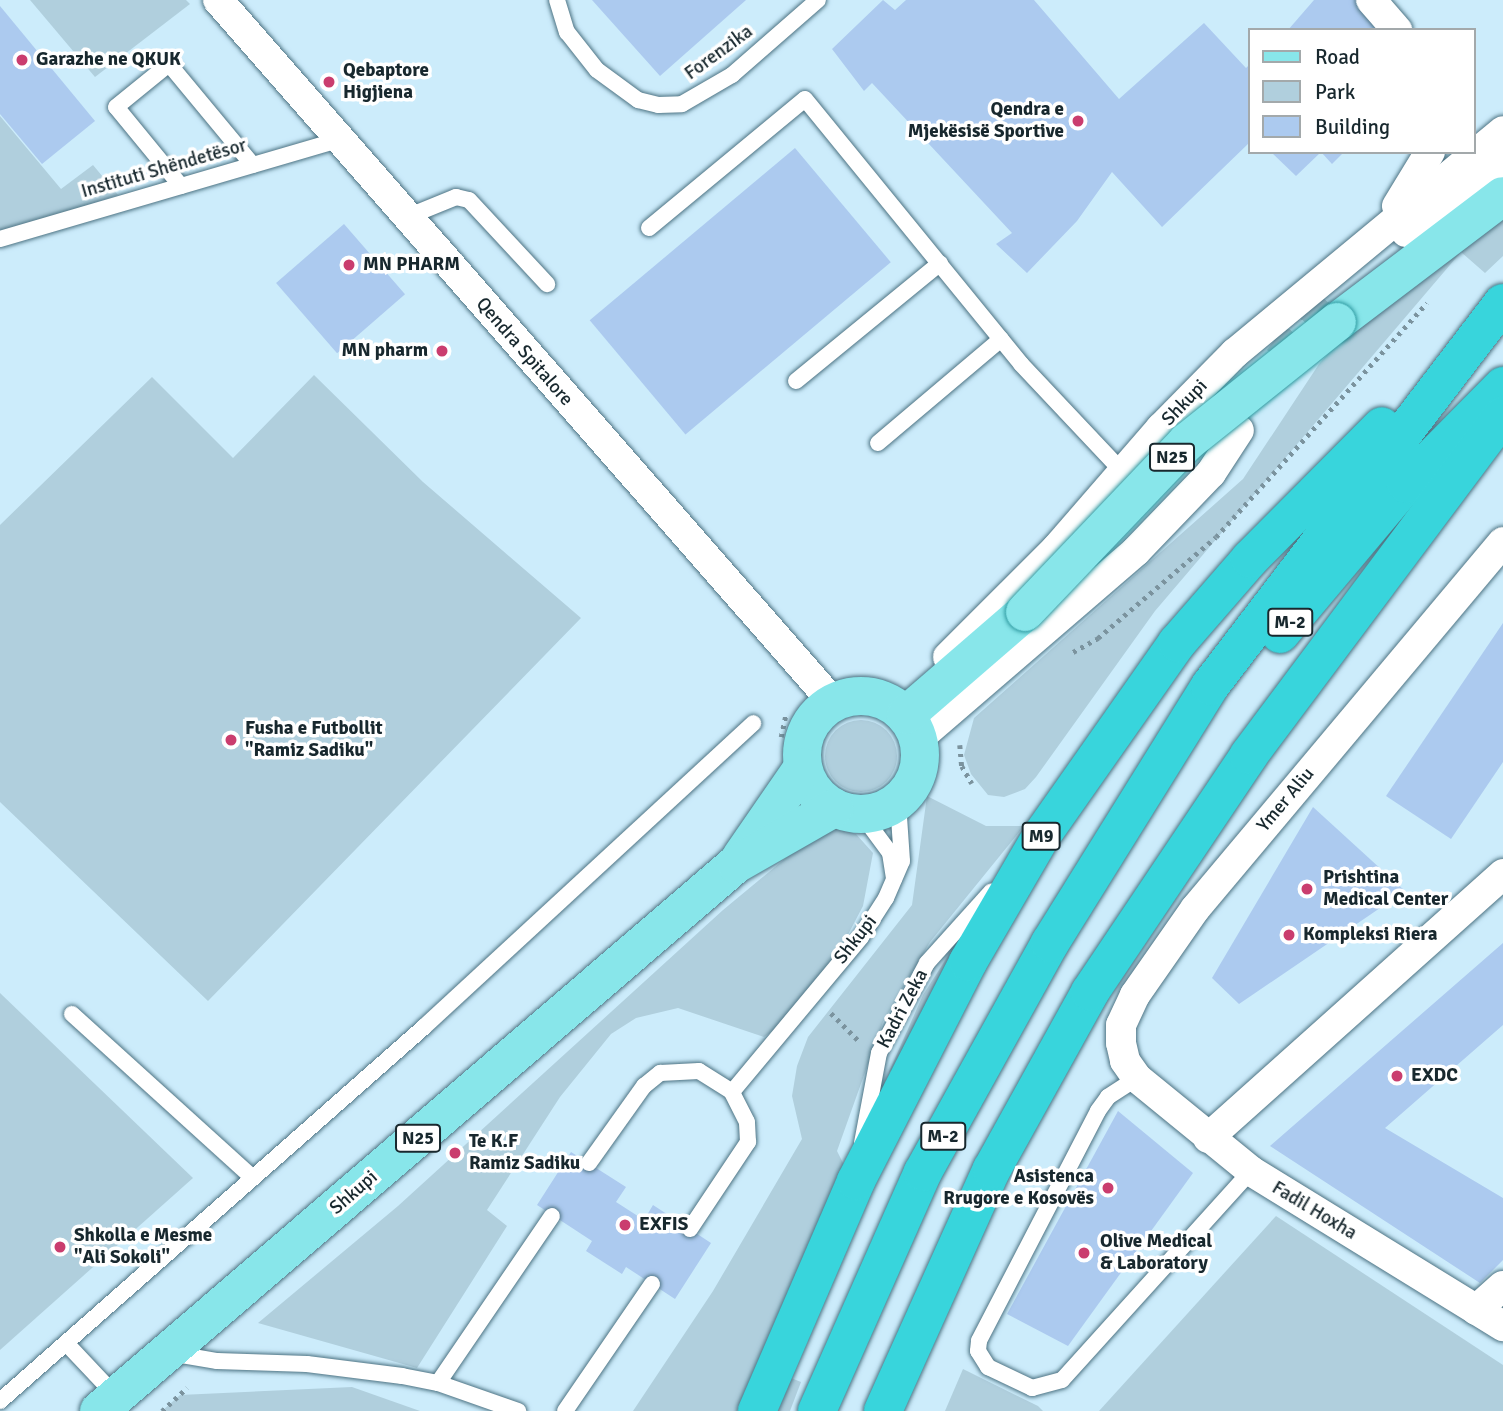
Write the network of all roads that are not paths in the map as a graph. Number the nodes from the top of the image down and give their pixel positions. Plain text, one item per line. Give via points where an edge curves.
1 (218, 0) edge
2 (557, 0) edge
3 (818, 0) edge
4 (1371, 0) edge
5 (1395, 28) edge
6 (1503, 131) edge
7 (339, 140) junction
8 (1475, 153) edge
9 (1429, 154) edge
10 (1474, 154) edge
11 (1503, 160) edge
12 (253, 165) junction
13 (181, 186) junction
14 (1503, 196) edge
15 (407, 217) junction
16 (1386, 224) junction
17 (649, 228) dead end
18 (0, 239) edge
19 (940, 263) junction
20 (547, 284) dead end
21 (1503, 303) edge
22 (1331, 308) junction
23 (1001, 339) junction
24 (1461, 354) junction
25 (796, 381) dead end
26 (1503, 386) edge
27 (1503, 415) edge
28 (1239, 430) dead end
29 (878, 443) dead end
30 (1122, 471) junction
31 (1503, 542) edge
32 (832, 702) junction
33 (908, 720) junction
34 (753, 723) dead end
35 (803, 767) junction
36 (898, 802) junction
37 (848, 811) junction
38 (736, 864) junction
39 (1095, 874) junction
40 (1503, 874) edge
41 (895, 881) junction
42 (72, 1014) dead end
43 (1137, 1078) junction
44 (732, 1092) junction
45 (1208, 1138) junction
46 (589, 1163) dead end
47 (1251, 1171) junction
48 (253, 1178) junction
49 (552, 1216) dead end
50 (690, 1229) dead end
51 (652, 1283) dead end
52 (1503, 1286) edge
53 (1476, 1310) junction
54 (1503, 1326) edge
55 (66, 1342) junction
56 (168, 1353) junction
57 (438, 1384) junction
58 (0, 1401) edge
59 (108, 1404) edge
60 (518, 1411) edge
61 (565, 1411) edge
62 (757, 1411) edge
63 (817, 1411) edge
64 (883, 1411) edge

1 - 7 street, Qendra Spitalore
2 - 3 lane, Forenzika via 567,32 597,70 638,100 658,105 682,104 732,75
4 - 5 street
6 - 8 street, Shkupi
7 - 12 lane, Instituti Shëndetësor
7 - 15 street, Qendra Spitalore
9 - 16 street
10 - 16 street, Shkupi
11 - 22 street, Shkupi
12 - 13 lane, Instituti Shëndetësor
12 - 13 lane via 169,64 116,107
13 - 18 lane, Instituti Shëndetësor
14 - 22 main road, Shkupi / N25
15 - 20 lane via 456,197 469,200
15 - 32 street, Qendra Spitalore
16 - 30 street, Shkupi via 1236,353
17 - 19 lane via 805,99
19 - 23 lane
19 - 25 lane
21 - 24 highway, M-2
22 - 33 main road, Shkupi / N25, bridge via 1187,442 1026,612
23 - 29 lane
23 - 30 lane
24 - 39 highway, M-2 via 1210,686
24 - 62 highway, M9 via 1360,445 1177,643 1042,835 968,962 856,1181
26 - 39 highway, M-2 via 1406,484 1318,586
27 - 64 highway via 1248,755 1090,992 992,1169
28 - 33 street via 1181,507 1077,604
30 - 33 street, Shkupi
31 - 43 street, Ymer Aliu via 1195,909 1135,995 1121,1025 1121,1043 1125,1061
32 - 33 main road via 863,695
32 - 35 main road, Shkupi / N25 via 807,730
33 - 36 main road via 919,771
34 - 48 lane
35 - 37 main road via 814,791
35 - 38 main road, Shkupi / N25
36 - 37 main road, Shkupi / N25
36 - 41 lane, Shkupi via 902,861
37 - 38 main road, Shkupi / N25
37 - 41 lane via 890,853
38 - 56 main road, Shkupi / N25
39 - 63 highway, M-2 via 1049,943 923,1172
40 - 45 street
41 - 44 lane, Shkupi via 861,937
42 - 48 lane
43 - 45 street, Fadil Hoxha
43 - 47 lane via 1108,1097 1098,1111 979,1341 978,1351 989,1367 1032,1388 1062,1380
44 - 46 lane via 699,1071 660,1073 644,1086
44 - 50 lane via 747,1122 748,1142
45 - 47 street, Fadil Hoxha
47 - 53 street, Fadil Hoxha
48 - 55 lane
49 - 57 lane
51 - 61 lane
52 - 53 street
53 - 54 street, Fadil Hoxha
55 - 58 lane
55 - 59 lane
56 - 57 lane via 217,1361 351,1368
56 - 59 main road, Shkupi / N25
57 - 60 lane

